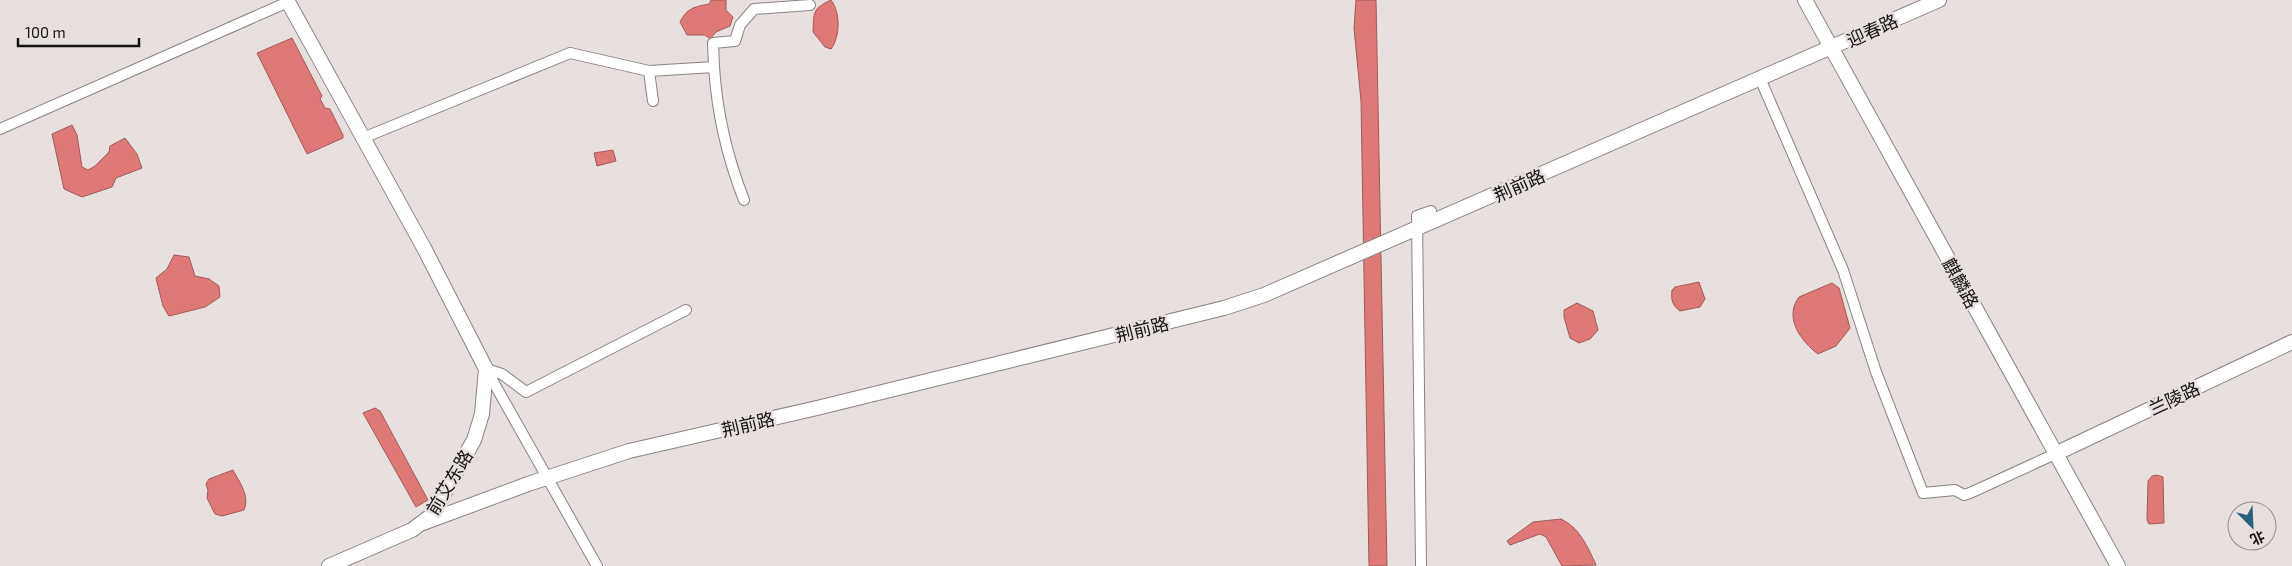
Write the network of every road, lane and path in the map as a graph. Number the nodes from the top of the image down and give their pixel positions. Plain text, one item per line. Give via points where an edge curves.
1 (1805, 0) edge
2 (1939, 0) edge
3 (288, 1) edge
4 (810, 4) dead end
5 (1832, 48) junction
6 (714, 67) junction
7 (649, 71) junction
8 (1762, 83) dead end
9 (653, 100) dead end
10 (0, 129) edge
11 (363, 138) junction
12 (744, 200) dead end
13 (1430, 211) dead end
14 (1417, 230) junction
15 (686, 310) dead end
16 (2292, 342) edge
17 (486, 369) junction
18 (2055, 454) junction
19 (547, 478) junction
20 (423, 523) junction
21 (329, 566) edge
22 (597, 566) edge
23 (1421, 566) edge
24 (2118, 566) edge

1 - 5 street, 麒麟路
2 - 5 street, 迎春路
3 - 10 street
3 - 11 street
4 - 6 street via 754,9 740,25 735,41 713,43
5 - 14 street, 荆前路
5 - 18 street, 麒麟路
6 - 7 street
6 - 12 street via 718,107 734,174
7 - 9 street
7 - 11 street via 570,53
8 - 18 street via 1843,270 1876,372 1922,493 1955,490 1970,493
11 - 17 street
13 - 14 street via 1417,216
14 - 19 street, 荆前路 via 1306,278 1224,308 629,451
14 - 23 street
15 - 17 street via 526,392 502,374
16 - 18 street, 兰陵路
17 - 19 street
17 - 20 street, 前艾东路 via 482,414 474,440 442,500
18 - 24 street, 麒麟路
19 - 20 street, 荆前路
19 - 22 street
20 - 21 street, 前艾东路

